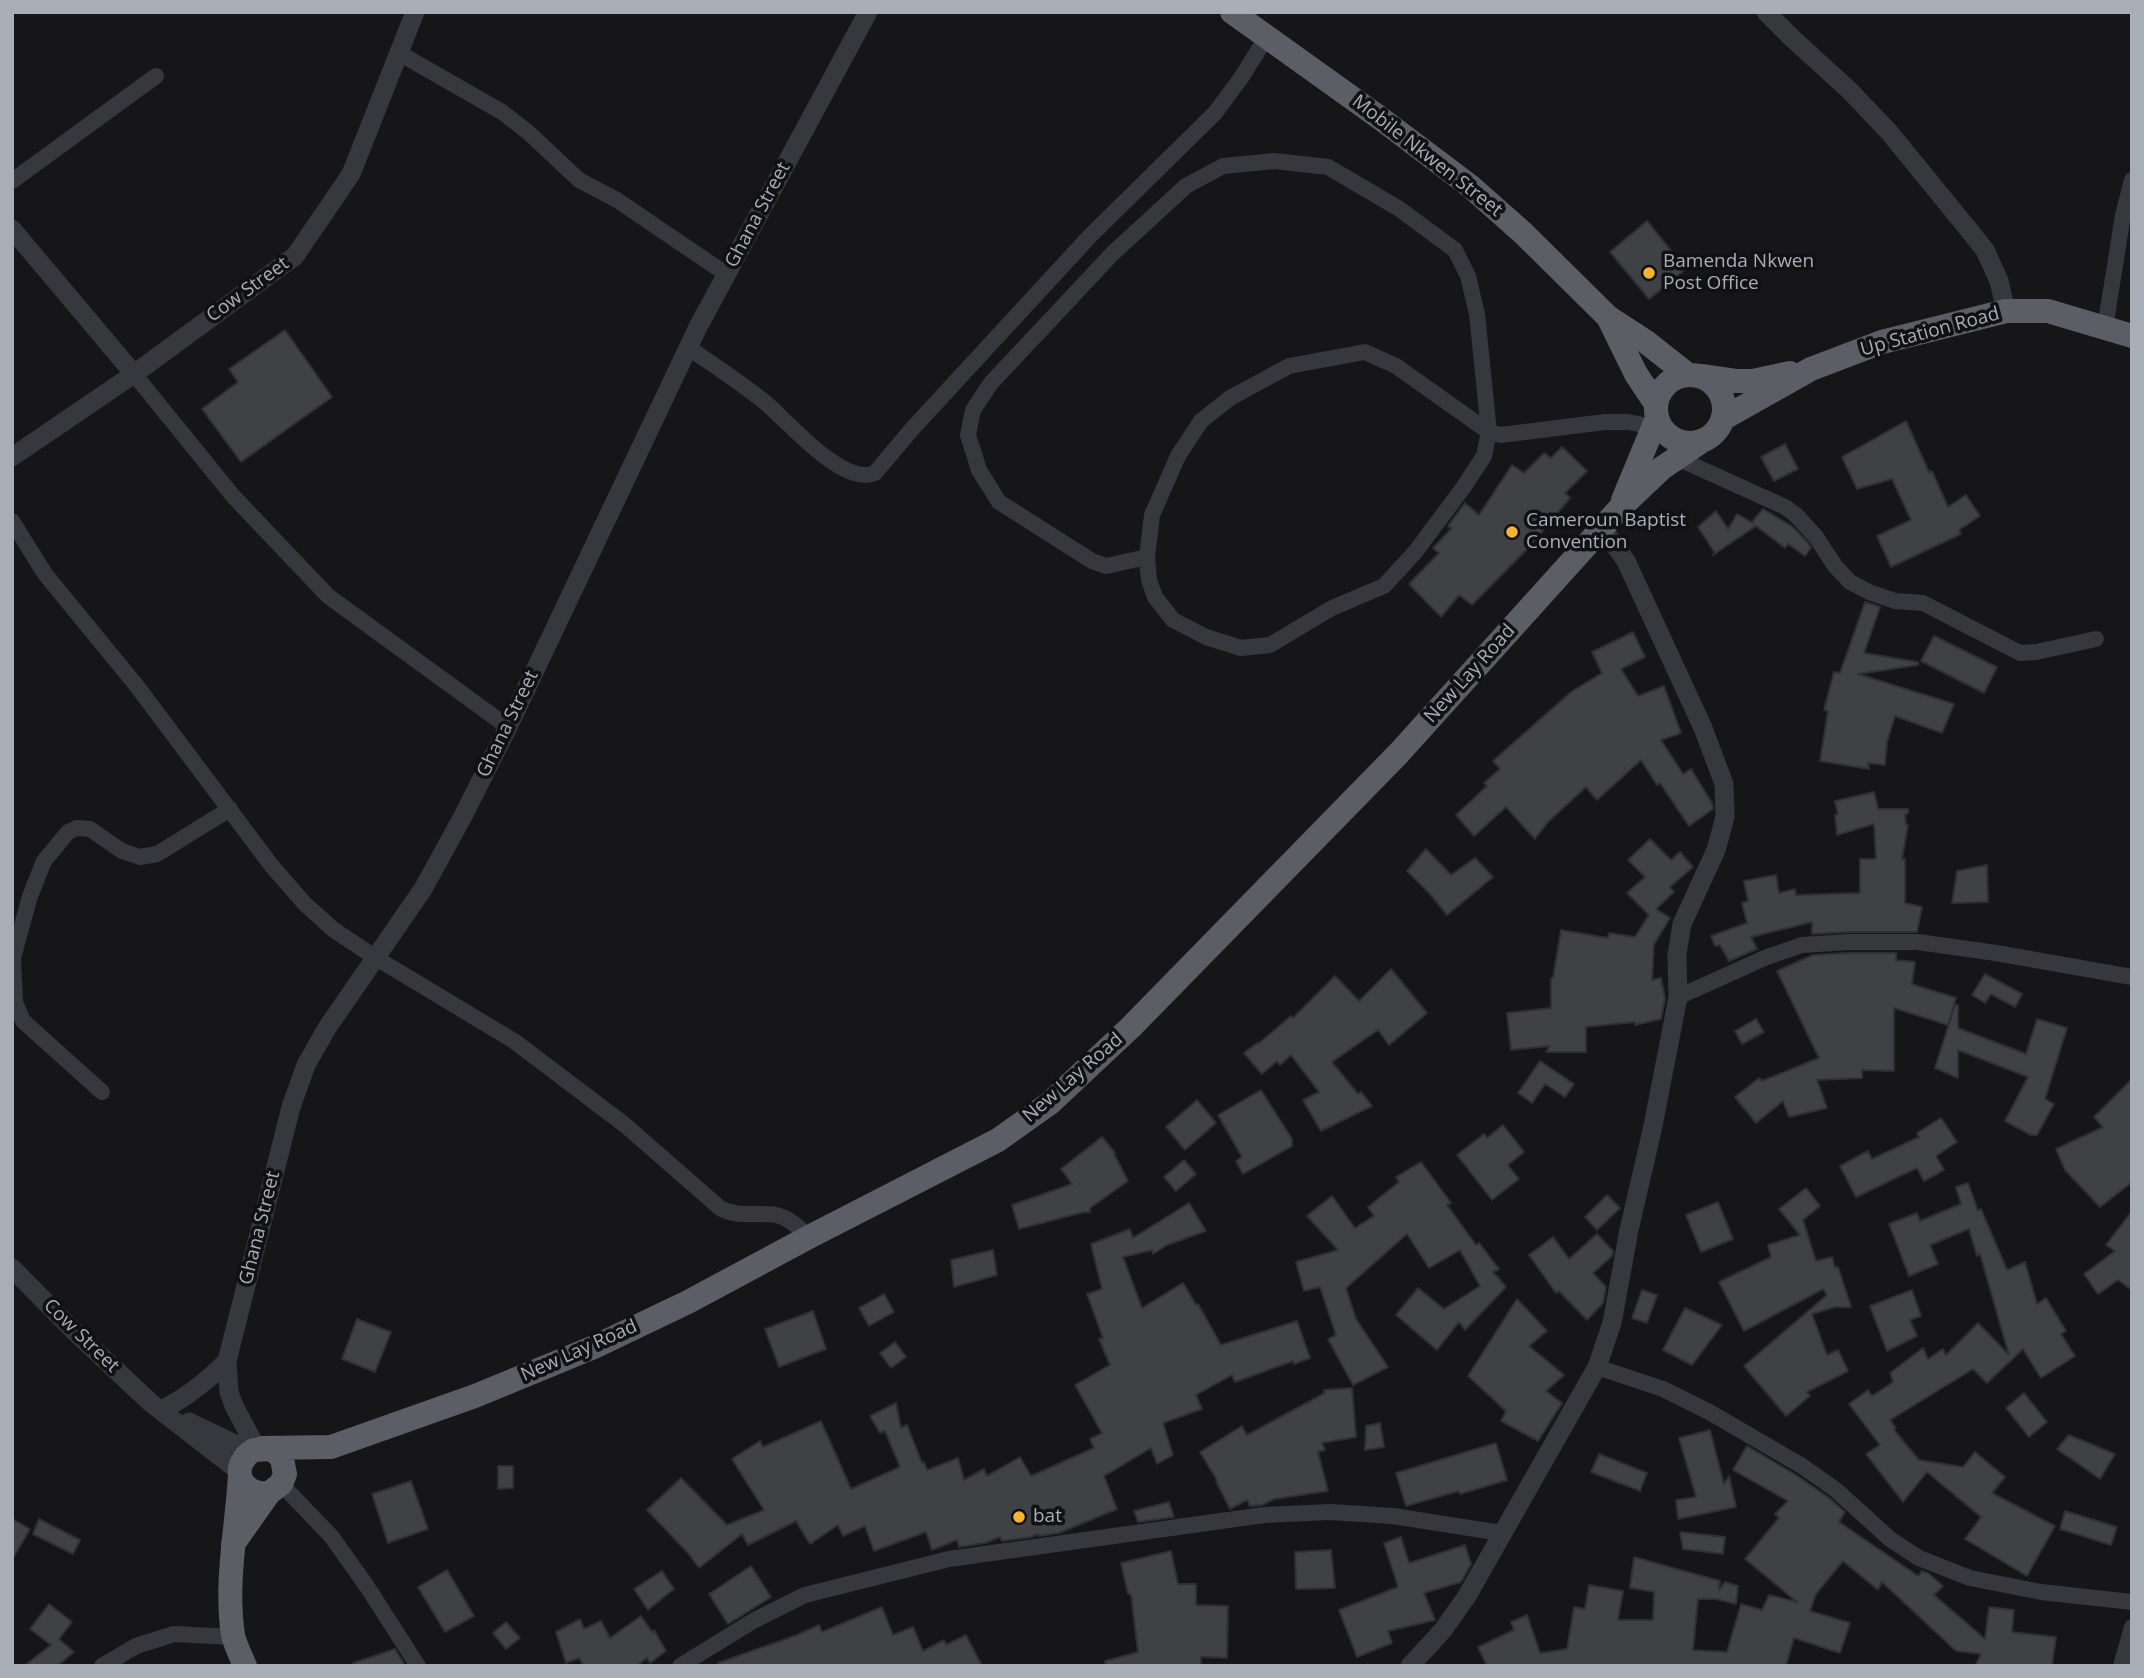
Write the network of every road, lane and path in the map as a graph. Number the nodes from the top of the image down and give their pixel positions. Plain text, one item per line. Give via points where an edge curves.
1 (415, 12) edge
2 (868, 12) edge
3 (1232, 12) edge
4 (1766, 12) edge
5 (1266, 38) junction
6 (399, 53) junction
7 (156, 76) dead end
8 (2132, 180) edge
9 (12, 181) edge
10 (12, 229) edge
11 (726, 274) junction
12 (2006, 310) junction
13 (1608, 317) junction
14 (2105, 328) junction
15 (2132, 336) edge
16 (688, 347) junction
17 (1811, 369) junction
18 (134, 374) junction
19 (1693, 375) junction
20 (1655, 418) junction
21 (1724, 418) junction
22 (1489, 432) junction
23 (1699, 443) junction
24 (12, 457) edge
25 (1677, 458) junction
26 (1620, 508) junction
27 (12, 521) edge
28 (1603, 529) junction
29 (1147, 557) junction
30 (2096, 639) dead end
31 (508, 727) junction
32 (230, 809) junction
33 (376, 958) junction
34 (2132, 977) edge
35 (1678, 997) junction
36 (14, 1002) edge
37 (102, 1092) dead end
38 (809, 1237) junction
39 (12, 1268) edge
40 (227, 1362) junction
41 (1597, 1367) junction
42 (157, 1406) junction
43 (331, 1447) junction
44 (250, 1459) junction
45 (278, 1486) junction
46 (1501, 1534) junction
47 (233, 1544) junction
48 (2132, 1602) edge
49 (2132, 1627) edge
50 (234, 1637) junction
51 (102, 1666) edge
52 (244, 1666) edge
53 (418, 1666) edge
54 (680, 1666) edge
55 (1410, 1666) edge
56 (2121, 1666) edge

1 - 6 street, Cow Street
2 - 11 street, Ghana Street
3 - 5 highway, Mobile Nkwen Street
4 - 12 street via 1889,132 1985,250
5 - 13 highway, Mobile Nkwen Street via 1470,186
5 - 16 street via 1215,113 1090,236 875,474 851,473 819,452 765,403
6 - 11 street via 502,112 579,180 617,200
6 - 18 street, Cow Street via 351,174 295,256
7 - 9 street
8 - 14 street
10 - 18 street
11 - 16 street, Ghana Street
12 - 14 highway, Up Station Road via 2048,311
12 - 17 highway, Up Station Road via 1882,342
13 - 19 highway
13 - 20 highway
14 - 15 highway, Up Station Road
16 - 31 street, Ghana Street
17 - 19 highway via 1753,381
17 - 21 highway
18 - 24 street, Cow Street
18 - 31 street via 233,496 328,596
19 - 20 highway via 1671,381 1661,391
19 - 21 highway via 1710,381 1720,391
20 - 22 street via 1639,424 1605,422 1501,435
20 - 23 highway via 1672,439
20 - 26 highway
21 - 23 highway via 1710,438
22 - 29 street via 1396,366 1365,352 1289,366 1230,398 1201,421 1178,456 1152,515
22 - 29 street via 1484,456 1463,488 1384,586 1332,608 1270,645 1241,648 1173,621 1155,597
22 - 29 street via 1477,314 1468,276 1455,250 1398,208 1328,167 1275,161 1223,166 1186,186 1113,253 991,383 973,410 968,435 979,470 999,502 1092,561 1106,566
23 - 25 highway
25 - 26 highway
25 - 30 street via 1796,515 1850,582 1869,592 1895,601 1923,603 2020,653
26 - 28 highway, New Lay Road
27 - 32 street via 45,575
28 - 35 street via 1626,561 1659,629 1724,784 1726,817 1682,924
28 - 38 highway, New Lay Road via 1399,753 1131,1027 1050,1103 998,1140
31 - 33 street, Ghana Street via 423,889
32 - 33 street via 304,904
32 - 36 street via 157,854 139,857 90,829 68,832 44,861 30,896 13,958
33 - 38 street via 514,1041 625,1125 720,1208 729,1213 777,1215
33 - 40 street, Ghana Street via 306,1065
34 - 35 street via 1918,942 1848,942 1802,945
35 - 41 street via 1612,1324
36 - 37 street via 23,1021
38 - 43 highway, New Lay Road via 594,1348
39 - 42 street, Cow Street
40 - 42 street via 200,1387
40 - 44 street, Ghana Street via 229,1392
41 - 46 street
41 - 48 street via 1663,1389 1802,1466 1919,1558 1970,1578
42 - 44 street, Cow Street
43 - 44 highway
43 - 45 highway
44 - 45 highway via 243,1483 254,1492
44 - 45 highway via 270,1449 282,1459 285,1474
44 - 47 highway
45 - 47 highway
45 - 53 street via 331,1536
46 - 54 street via 1393,1516 1330,1512 1264,1515 949,1559 805,1595
46 - 55 street via 1467,1596
47 - 50 highway via 230,1603
49 - 56 street
50 - 51 street via 174,1634 136,1646
50 - 52 highway

